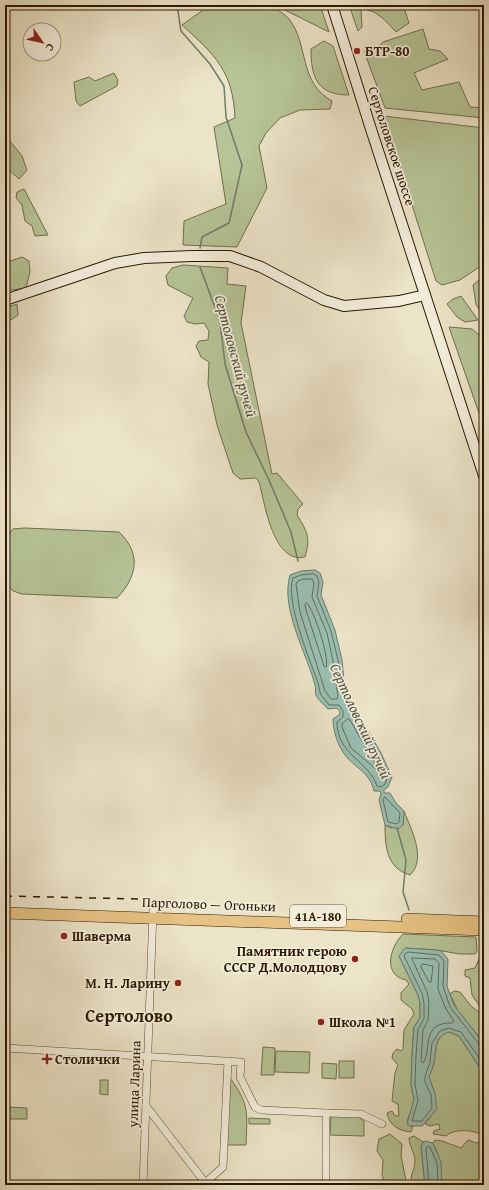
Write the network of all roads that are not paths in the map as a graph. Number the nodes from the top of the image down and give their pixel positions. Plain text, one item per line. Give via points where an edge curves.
1 (332, 5) edge
2 (425, 295) junction
3 (5, 300) edge
4 (484, 476) edge
5 (5, 906) edge
6 (5, 913) edge
7 (152, 914) junction
8 (484, 922) edge
9 (484, 930) edge
10 (5, 1048) edge
11 (148, 1056) junction
12 (228, 1061) junction
13 (146, 1106) junction
14 (326, 1113) junction
15 (382, 1124) dead end
16 (206, 1184) edge
17 (143, 1185) edge
18 (326, 1185) edge

1 - 2 main road, Сертоловское шоссе
2 - 3 main road via 399,301 344,306 324,300 261,267 230,256 192,256 144,258 115,263
2 - 4 main road, Сертоловское шоссе
5 - 7 main road, Парголово — Огоньки / 41А-180
6 - 7 main road, Парголово — Огоньки / 41А-180
7 - 8 main road, Парголово — Огоньки / 41А-180
7 - 9 main road, Парголово — Огоньки / 41А-180
7 - 11 street, улица Ларина
10 - 11 street
11 - 12 street
11 - 13 street, улица Ларина
12 - 14 street via 241,1062 240,1076 255,1107 261,1110
12 - 16 street via 223,1167
13 - 16 street
13 - 17 street, улица Ларина
14 - 15 street via 361,1114
14 - 18 street

